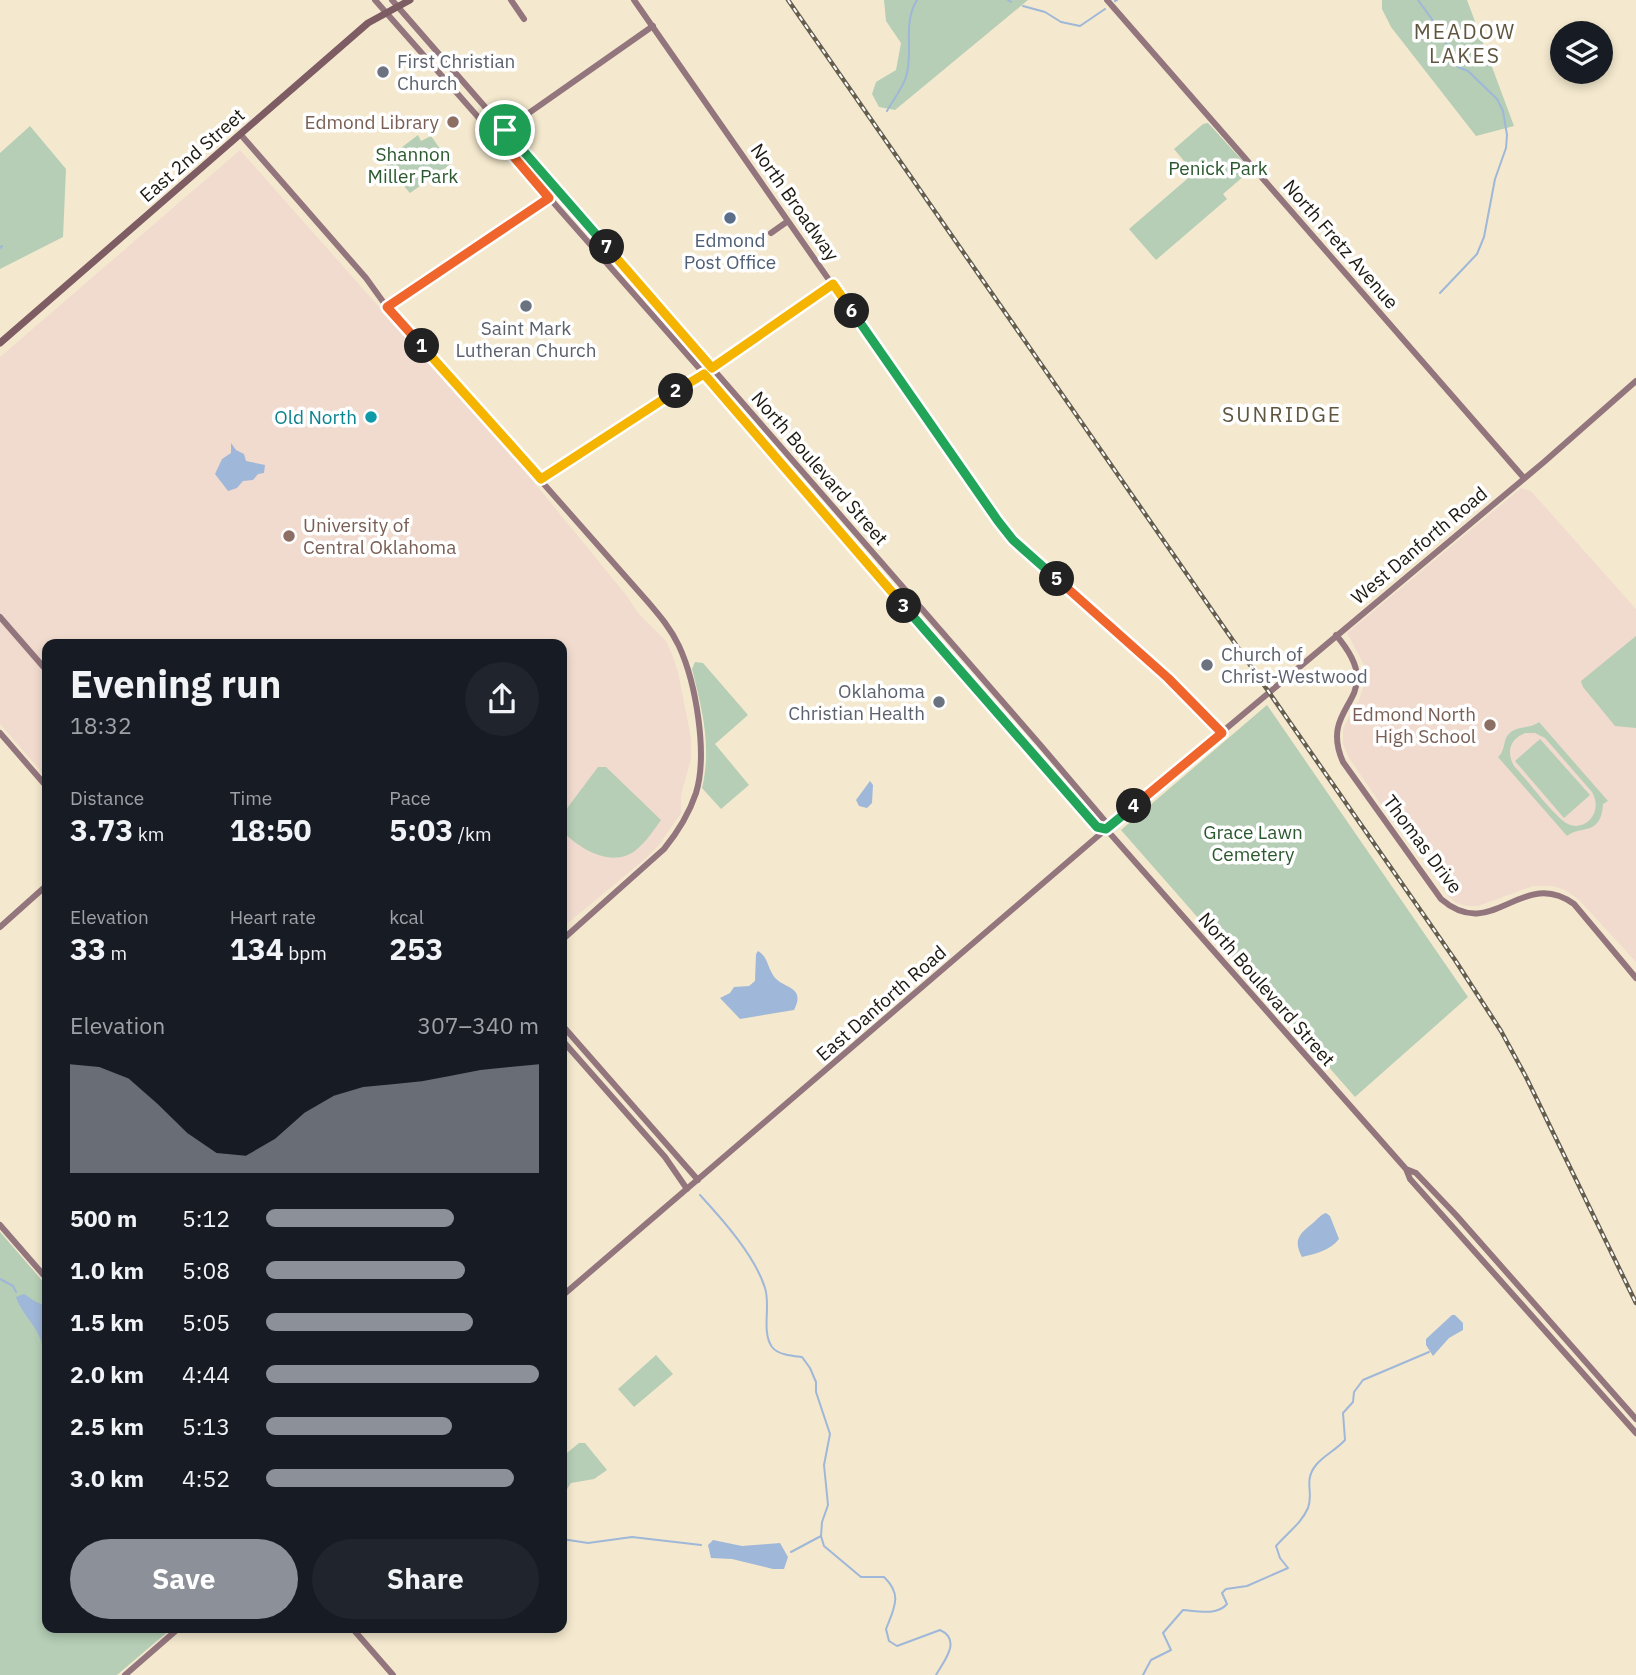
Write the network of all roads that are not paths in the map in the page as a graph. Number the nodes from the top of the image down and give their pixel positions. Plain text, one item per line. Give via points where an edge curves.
1 (375, 0) edge
2 (392, 0) edge
3 (410, 0) edge
4 (512, 0) edge
5 (634, 0) edge
6 (1107, 0) edge
7 (398, 8) junction
8 (387, 13) junction
9 (524, 19) dead end
10 (653, 26) junction
11 (451, 69) junction
12 (442, 75) junction
13 (505, 130) junction
14 (241, 135) junction
15 (496, 136) junction
16 (558, 191) junction
17 (549, 198) junction
18 (789, 221) junction
19 (771, 233) dead end
20 (833, 284) junction
21 (387, 307) junction
22 (0, 343) edge
23 (712, 368) junction
24 (704, 374) junction
25 (1636, 381) edge
26 (1524, 478) junction
27 (541, 479) junction
28 (0, 617) edge
29 (929, 618) junction
30 (926, 631) junction
31 (1336, 635) junction
32 (42, 665) edge
33 (1010, 711) junction
34 (1007, 724) junction
35 (0, 733) edge
36 (1222, 733) junction
37 (42, 781) edge
38 (1106, 829) junction
39 (42, 890) edge
40 (0, 928) edge
41 (567, 936) edge
42 (1636, 978) edge
43 (567, 1031) edge
44 (567, 1046) edge
45 (1406, 1169) junction
46 (698, 1180) junction
47 (687, 1189) junction
48 (0, 1224) edge
49 (42, 1273) edge
50 (567, 1292) edge
51 (1536, 1306) junction
52 (1530, 1316) junction
53 (1636, 1419) edge
54 (1636, 1433) edge
55 (173, 1633) edge
56 (356, 1633) edge
57 (125, 1675) edge
58 (393, 1675) edge

1 - 8 main road, North Boulevard Street
2 - 7 main road, North Boulevard Street
3 - 7 main road, East 2nd Street
4 - 9 main road
5 - 10 main road, North Broadway
6 - 26 main road, North Fretz Avenue
7 - 8 main road, East 2nd Street
7 - 11 main road, North Boulevard Street
8 - 12 main road, North Boulevard Street
8 - 14 main road, East 2nd Street via 368,23
10 - 13 main road
10 - 18 main road, North Broadway
11 - 12 main road
11 - 13 main road, North Boulevard Street
12 - 15 main road, North Boulevard Street
13 - 15 main road
13 - 16 main road, North Boulevard Street
14 - 21 main road
14 - 22 main road, East 2nd Street
15 - 17 main road, North Boulevard Street
16 - 17 main road
16 - 23 main road, North Boulevard Street
17 - 21 main road
17 - 24 main road, North Boulevard Street
18 - 19 main road
18 - 20 main road, North Broadway
20 - 23 main road
20 - 36 main road, North Broadway via 1013,540 1168,678
21 - 27 main road
23 - 24 main road
23 - 29 main road, North Boulevard Street
24 - 27 main road
24 - 30 main road, North Boulevard Street
25 - 26 main road, West Danforth Road
26 - 31 main road, West Danforth Road
27 - 41 main road via 670,629 685,663 702,750 696,794 677,833 644,869
28 - 32 main road
29 - 30 main road
29 - 33 main road, North Boulevard Street
30 - 34 main road, North Boulevard Street
31 - 36 main road, West Danforth Road
31 - 42 main road, Thomas Drive via 1355,661 1358,678 1339,721 1336,739 1343,762 1441,899 1473,915 1542,892 1565,897
33 - 34 main road
33 - 38 main road, North Boulevard Street via 1105,821
34 - 38 main road, North Boulevard Street via 1097,827
35 - 37 main road
36 - 38 main road, East Danforth Road
38 - 45 main road, North Boulevard Street
38 - 46 main road, East Danforth Road
39 - 40 main road
43 - 46 main road
44 - 47 main road via 665,1157
45 - 51 main road, North Boulevard Street via 1416,1173 1456,1215
45 - 52 main road, North Boulevard Street via 1410,1180
46 - 47 main road, East Danforth Road
47 - 50 main road, East Danforth Road
48 - 49 main road
51 - 52 main road
51 - 53 main road, North Boulevard Street
52 - 54 main road, North Boulevard Street
55 - 57 main road
56 - 58 main road

